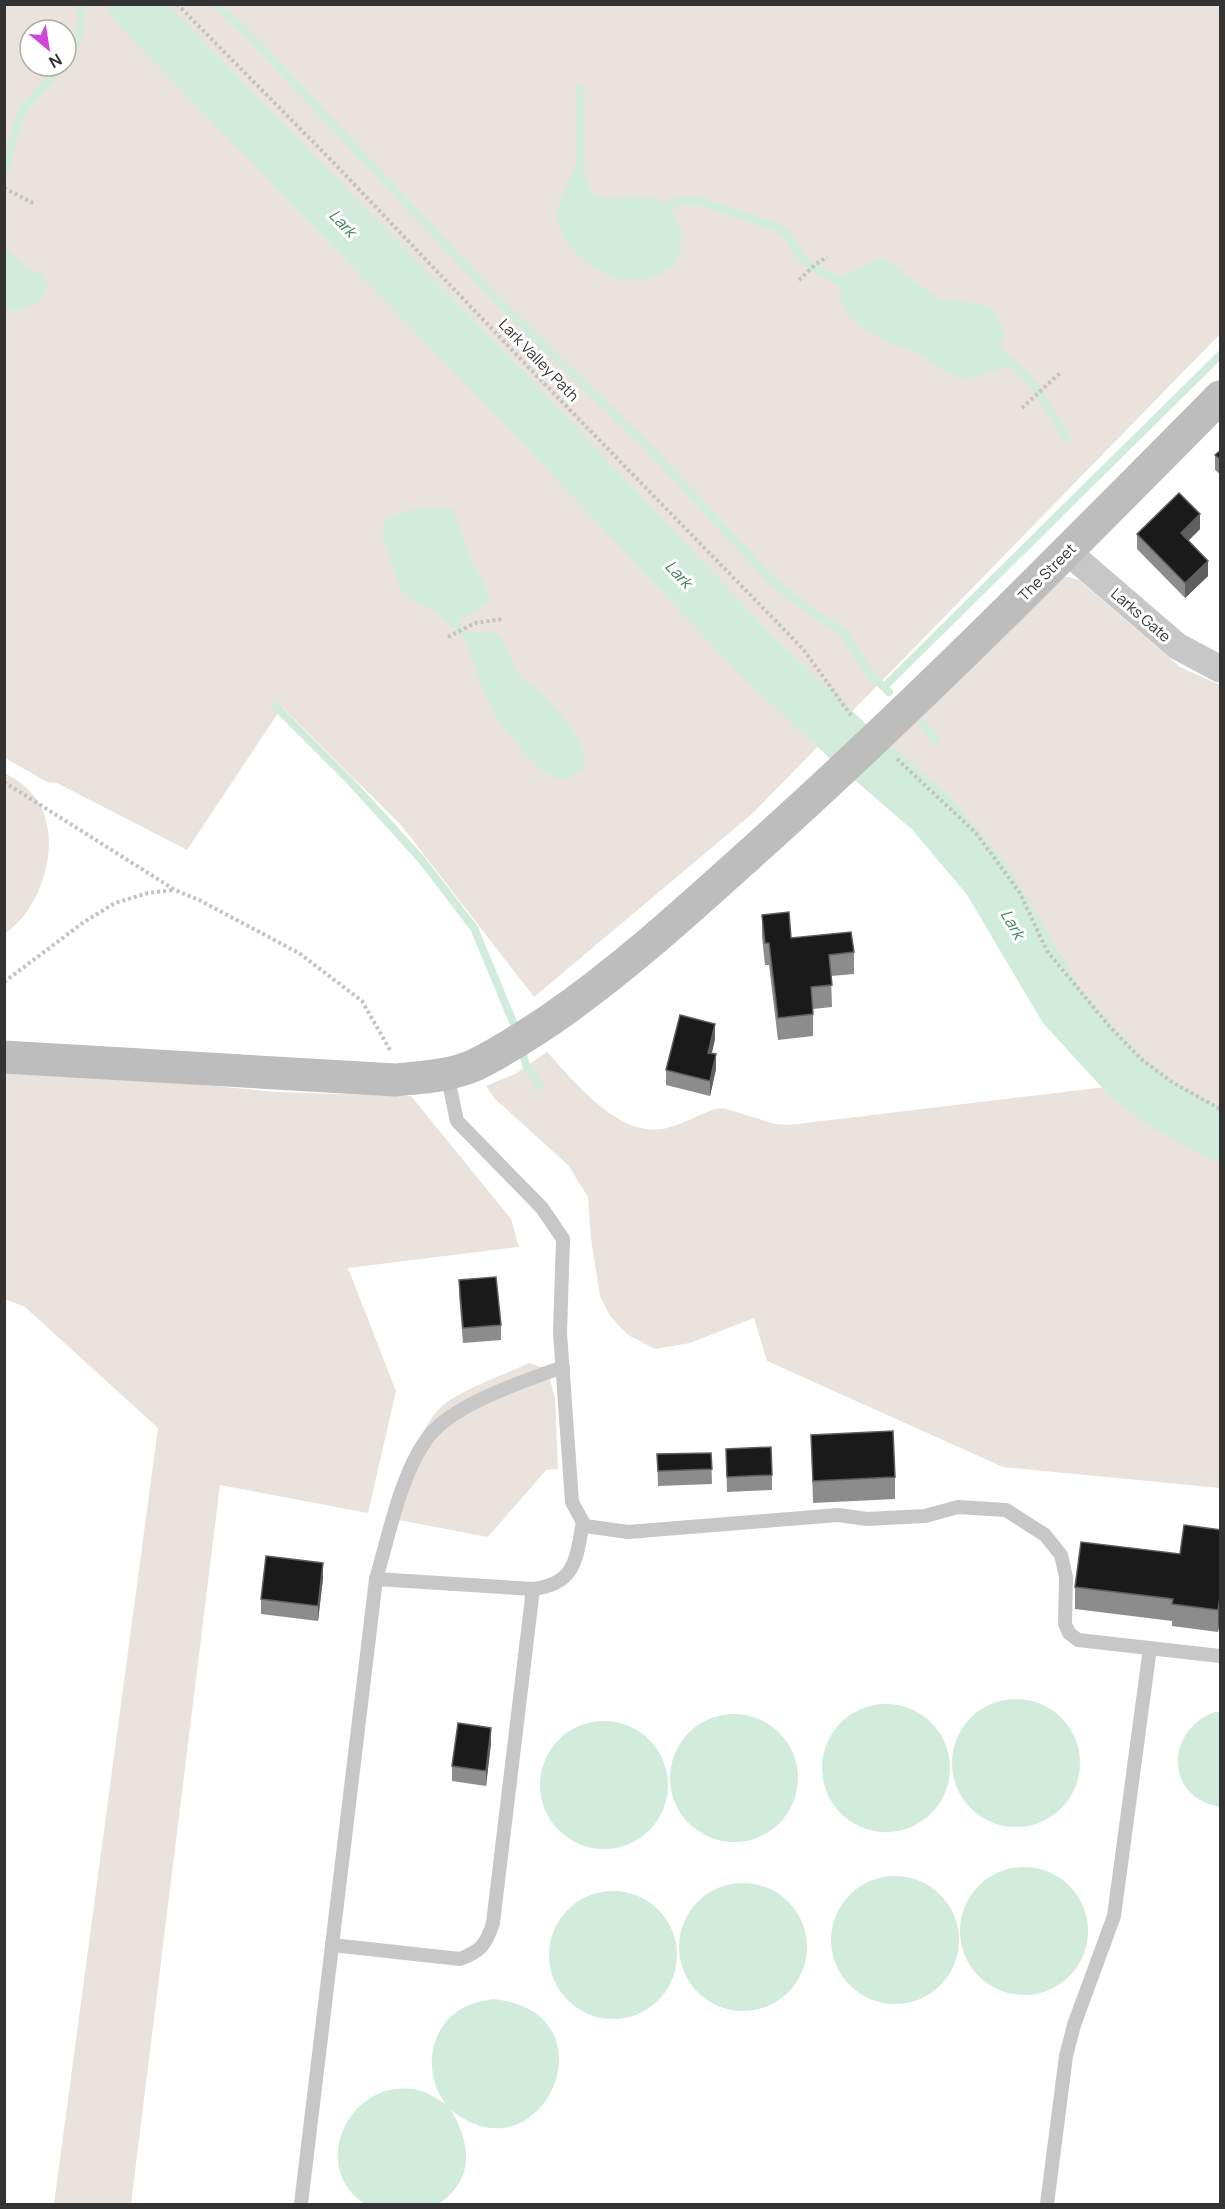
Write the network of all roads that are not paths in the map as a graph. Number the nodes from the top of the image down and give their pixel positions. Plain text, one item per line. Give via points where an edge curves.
1 (1221, 396) edge
2 (1068, 552) junction
3 (1221, 669) edge
4 (4, 1057) edge
5 (447, 1074) junction
6 (563, 1367) junction
7 (584, 1522) junction
8 (376, 1579) junction
9 (532, 1589) junction
10 (1150, 1648) junction
11 (1221, 1656) edge
12 (332, 1945) junction
13 (301, 2205) edge
14 (1047, 2205) edge

1 - 2 main road, The Street
2 - 3 street, Larks Gate via 1177,646
2 - 5 main road, The Street via 867,747 620,968 513,1044 473,1066
4 - 5 main road, The Street via 395,1080
5 - 6 lane via 457,1121 542,1208 563,1239
6 - 7 lane via 572,1502
6 - 8 lane via 450,1416 429,1436 409,1469
7 - 9 lane via 570,1571 561,1581
7 - 10 lane via 585,1526 628,1532 838,1515 867,1520 926,1516 958,1507 1006,1510 1045,1535 1061,1555 1066,1577 1065,1624 1069,1633 1078,1640
8 - 9 lane
8 - 12 lane
9 - 12 lane via 493,1923 487,1940 477,1953 460,1959
10 - 11 lane
10 - 14 lane via 1113,1916 1066,2056
12 - 13 lane

